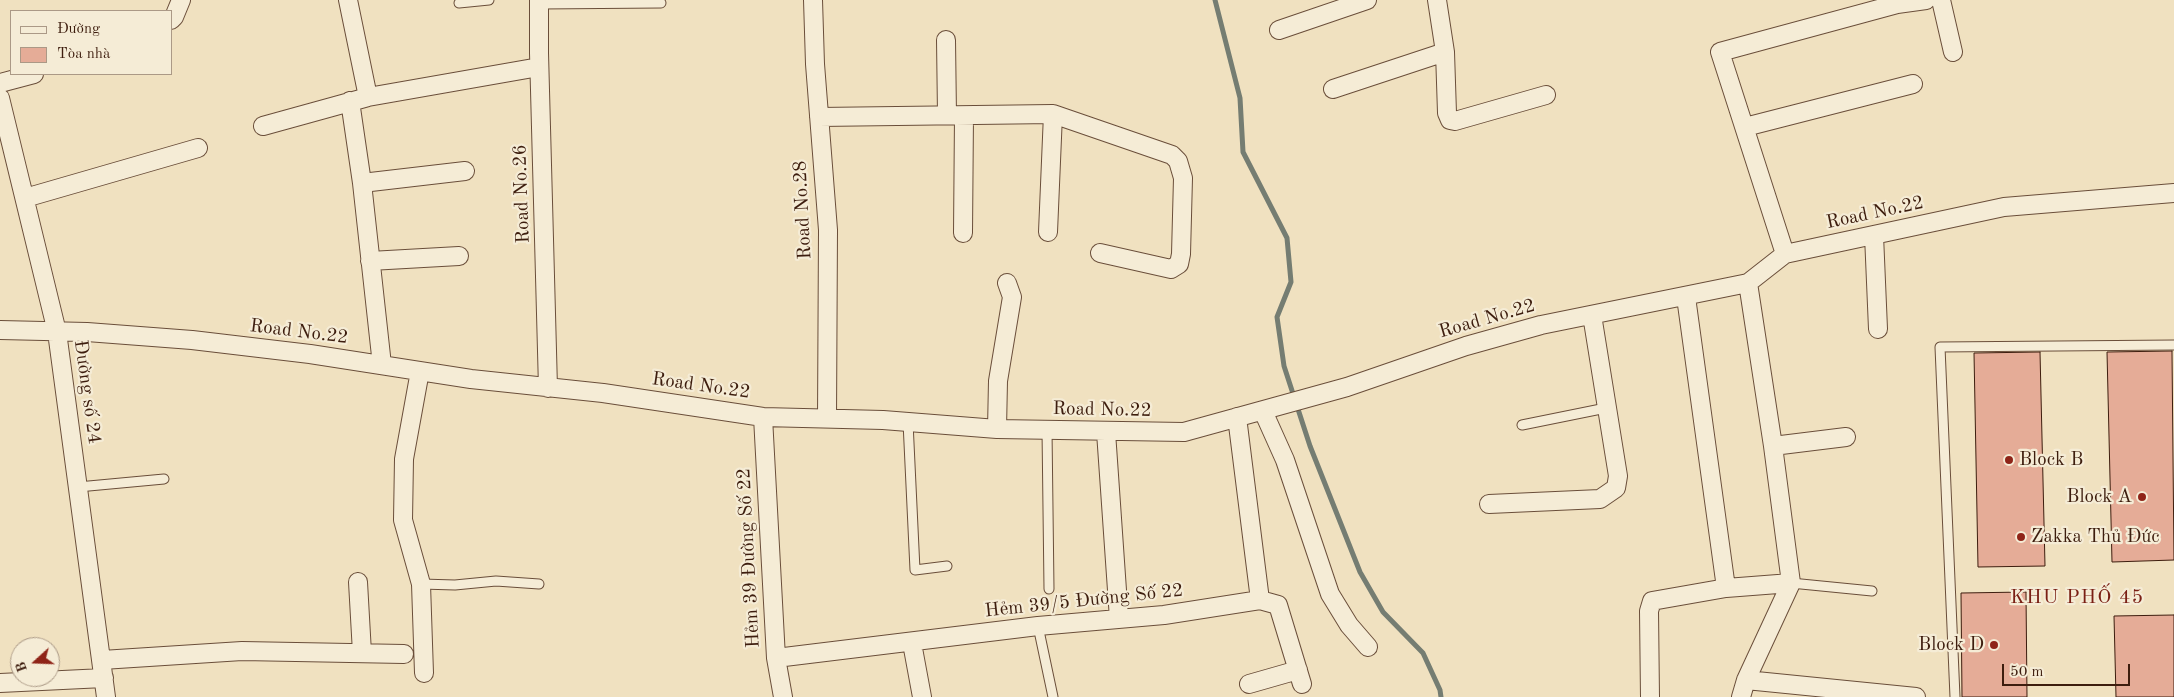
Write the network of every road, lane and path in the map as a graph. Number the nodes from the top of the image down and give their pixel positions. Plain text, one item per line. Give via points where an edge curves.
1 (181, 0) edge
2 (348, 0) edge
3 (489, 0) edge
4 (813, 0) edge
5 (1367, 0) edge
6 (1436, 0) edge
7 (1926, 0) edge
8 (1942, 0) edge
9 (540, 2) edge
10 (1896, 2) edge
11 (661, 3) dead end
12 (459, 4) dead end
13 (172, 19) edge
14 (1279, 30) dead end
15 (946, 40) dead end
16 (1445, 52) junction
17 (1953, 52) dead end
18 (539, 67) junction
19 (30, 75) edge
20 (0, 83) edge
21 (1913, 84) dead end
22 (1333, 89) dead end
23 (1546, 95) dead end
24 (368, 97) junction
25 (0, 98) edge
26 (350, 101) junction
27 (1053, 114) junction
28 (955, 116) junction
29 (819, 117) junction
30 (263, 126) dead end
31 (1745, 127) junction
32 (198, 148) dead end
33 (465, 171) dead end
34 (362, 183) junction
35 (2174, 193) edge
36 (26, 198) junction
37 (1048, 232) dead end
38 (963, 233) dead end
39 (1874, 235) junction
40 (1100, 253) dead end
41 (1785, 254) junction
42 (459, 256) dead end
43 (370, 261) junction
44 (1007, 283) dead end
45 (1748, 283) junction
46 (1686, 297) junction
47 (1592, 315) junction
48 (1878, 329) dead end
49 (0, 330) edge
50 (57, 332) junction
51 (2174, 345) edge
52 (382, 365) junction
53 (420, 371) junction
54 (548, 388) junction
55 (1606, 408) junction
56 (1270, 409) junction
57 (763, 417) junction
58 (1237, 417) junction
59 (827, 418) junction
60 (908, 422) junction
61 (1522, 425) dead end
62 (997, 429) junction
63 (1047, 430) junction
64 (1106, 432) junction
65 (1846, 437) dead end
66 (1774, 446) junction
67 (164, 479) dead end
68 (78, 487) junction
69 (1488, 504) dead end
70 (947, 566) dead end
71 (358, 582) dead end
72 (1791, 583) junction
73 (420, 584) junction
74 (539, 584) dead end
75 (1726, 588) junction
76 (1049, 589) dead end
77 (1872, 591) dead end
78 (1260, 600) junction
79 (1119, 619) junction
80 (1038, 626) junction
81 (912, 643) junction
82 (1368, 647) dead end
83 (362, 654) junction
84 (404, 654) dead end
85 (776, 658) junction
86 (102, 660) junction
87 (424, 674) dead end
88 (104, 678) junction
89 (1746, 680) junction
90 (0, 683) edge
91 (1249, 684) dead end
92 (106, 697) edge
93 (783, 697) edge
94 (922, 697) edge
95 (1052, 697) edge
96 (1650, 697) edge
97 (1741, 697) edge
98 (1916, 697) edge
99 (1955, 697) edge

1 - 13 street
2 - 24 street
3 - 12 lane
4 - 29 street, Road No.28
5 - 14 street
6 - 16 street
7 - 10 street
8 - 17 street
9 - 11 lane
9 - 18 street, Road No.26
10 - 31 street via 1720,52
15 - 28 street
16 - 22 street
16 - 23 street via 1450,120 1455,122
18 - 24 street
18 - 54 street, Road No.26
19 - 20 street
21 - 31 street
24 - 26 street
25 - 36 street, Đường số 24
26 - 30 street
26 - 34 street
27 - 28 street
27 - 37 street
27 - 40 street via 1172,155 1178,161 1183,178 1178,264 1171,269
28 - 29 street
28 - 38 street
29 - 59 street, Road No.28 via 828,230
31 - 41 street
32 - 36 street
33 - 34 street
34 - 43 street
35 - 39 street, Road No.22 via 2004,207
36 - 50 street, Đường số 24
39 - 41 street, Road No.22
39 - 48 street
41 - 45 street, Road No.22
42 - 43 street
43 - 52 street
44 - 62 street via 1012,297 998,380
45 - 46 street, Road No.22
45 - 66 street
46 - 47 street, Road No.22
46 - 75 street
47 - 55 street
47 - 56 street, Road No.22 via 1466,346 1347,387
49 - 50 street, Road No.22
50 - 52 street, Road No.22 via 192,340
50 - 68 street, Đường số 24
51 - 99 lane via 1940,348
52 - 53 street, Road No.22
53 - 54 street, Road No.22
53 - 73 street via 404,459 403,520
54 - 57 street, Road No.22
55 - 61 lane
55 - 69 street via 1618,476 1613,492 1600,499
56 - 58 street, Road No.22
56 - 82 street via 1330,594 1349,625
57 - 59 street, Road No.22
57 - 85 street, Hẻm 39 Đường Số 22
58 - 64 street, Road No.22 via 1184,432
58 - 78 street
59 - 60 street, Road No.22
60 - 62 street, Road No.22
60 - 70 lane via 914,570
62 - 63 street, Road No.22
63 - 64 street, Road No.22
63 - 76 lane
64 - 79 street
65 - 66 street
66 - 72 street
67 - 68 lane
68 - 86 street, Đường số 24
71 - 83 street
72 - 75 street
72 - 77 lane
72 - 89 street
73 - 74 lane via 496,581
73 - 87 street
75 - 96 street via 1651,602
78 - 79 street, Hẻm 39/5 Đường Số 22
78 - 91 street via 1278,604 1300,677
79 - 80 street, Hẻm 39/5 Đường Số 22
80 - 81 street, Hẻm 39/5 Đường Số 22
80 - 95 lane
81 - 85 street, Hẻm 39/5 Đường Số 22
81 - 94 street
83 - 84 street
83 - 86 street via 242,651
85 - 93 street, Hẻm 39 Đường Số 22
86 - 88 street, Đường số 24
88 - 90 street
88 - 92 street, Đường số 24
89 - 97 street
89 - 98 street

